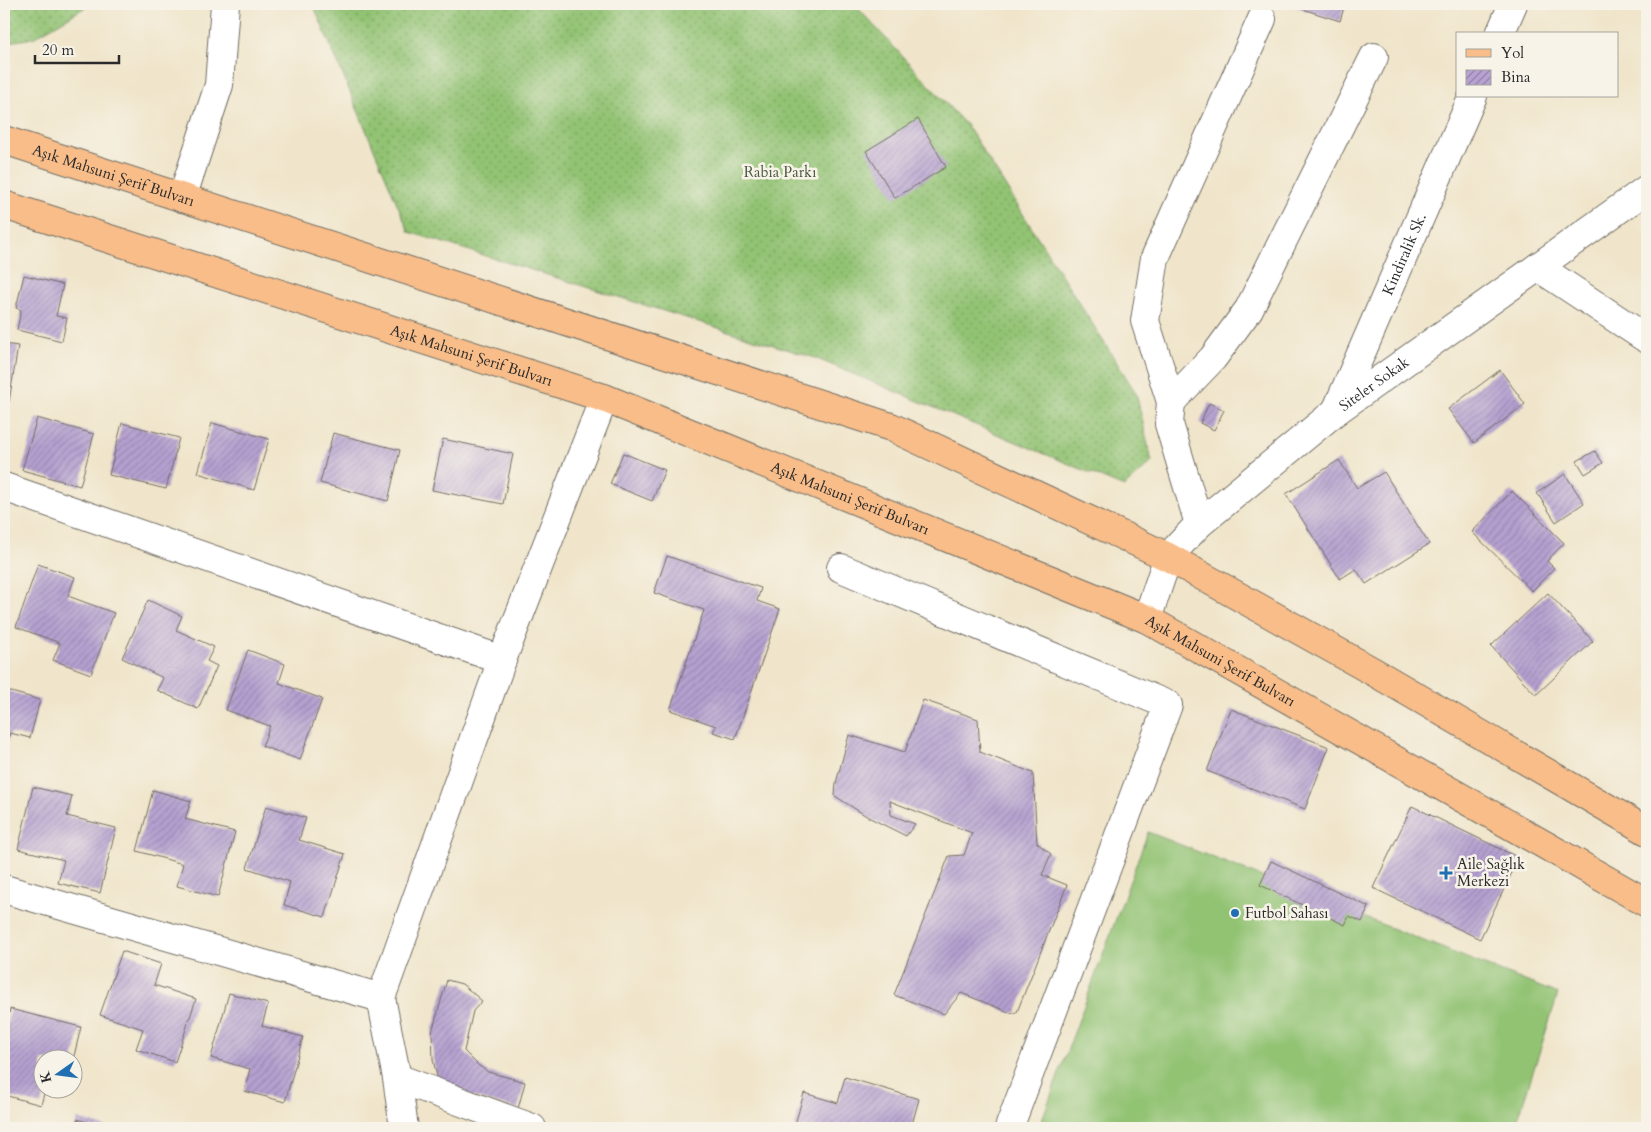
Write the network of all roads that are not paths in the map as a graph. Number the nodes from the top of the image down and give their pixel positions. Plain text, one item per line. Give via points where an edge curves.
1 (225, 4) edge
2 (1513, 4) edge
3 (1262, 20) dead end
4 (1501, 32) edge
5 (1374, 57) dead end
6 (1472, 98) edge
7 (4, 140) edge
8 (1647, 189) edge
9 (182, 198) junction
10 (4, 205) edge
11 (1538, 267) junction
12 (1647, 339) edge
13 (604, 398) junction
14 (1170, 402) junction
15 (1336, 411) junction
16 (4, 486) edge
17 (1199, 524) junction
18 (1168, 557) junction
19 (841, 568) dead end
20 (1147, 619) junction
21 (502, 660) junction
22 (1647, 831) edge
23 (4, 890) edge
24 (1647, 903) edge
25 (381, 998) junction
26 (397, 1078) junction
27 (404, 1128) edge
28 (532, 1128) edge
29 (1009, 1128) edge

1 - 9 street via 219,85
2 - 4 street
3 - 14 street via 1155,258 1145,321
5 - 14 street via 1249,309 1213,358
6 - 15 street, Kindiralik Sk.
7 - 9 main road, Aşık Mahsuni Şerif Bulvarı
8 - 11 street, Siteler Sokak
9 - 18 main road, Aşık Mahsuni Şerif Bulvarı via 891,427
10 - 13 main road, Aşık Mahsuni Şerif Bulvarı
11 - 12 street
11 - 15 street, Siteler Sokak
13 - 20 main road, Aşık Mahsuni Şerif Bulvarı
13 - 21 street
14 - 17 street via 1169,424
15 - 17 street, Siteler Sokak
16 - 21 street
17 - 18 street, Siteler Sokak
18 - 20 street, Siteler Sokak
18 - 22 main road, Aşık Mahsuni Şerif Bulvarı
19 - 29 street via 1168,705
20 - 24 main road, Aşık Mahsuni Şerif Bulvarı
21 - 25 street
23 - 25 street
25 - 26 street
26 - 27 street
26 - 28 street

